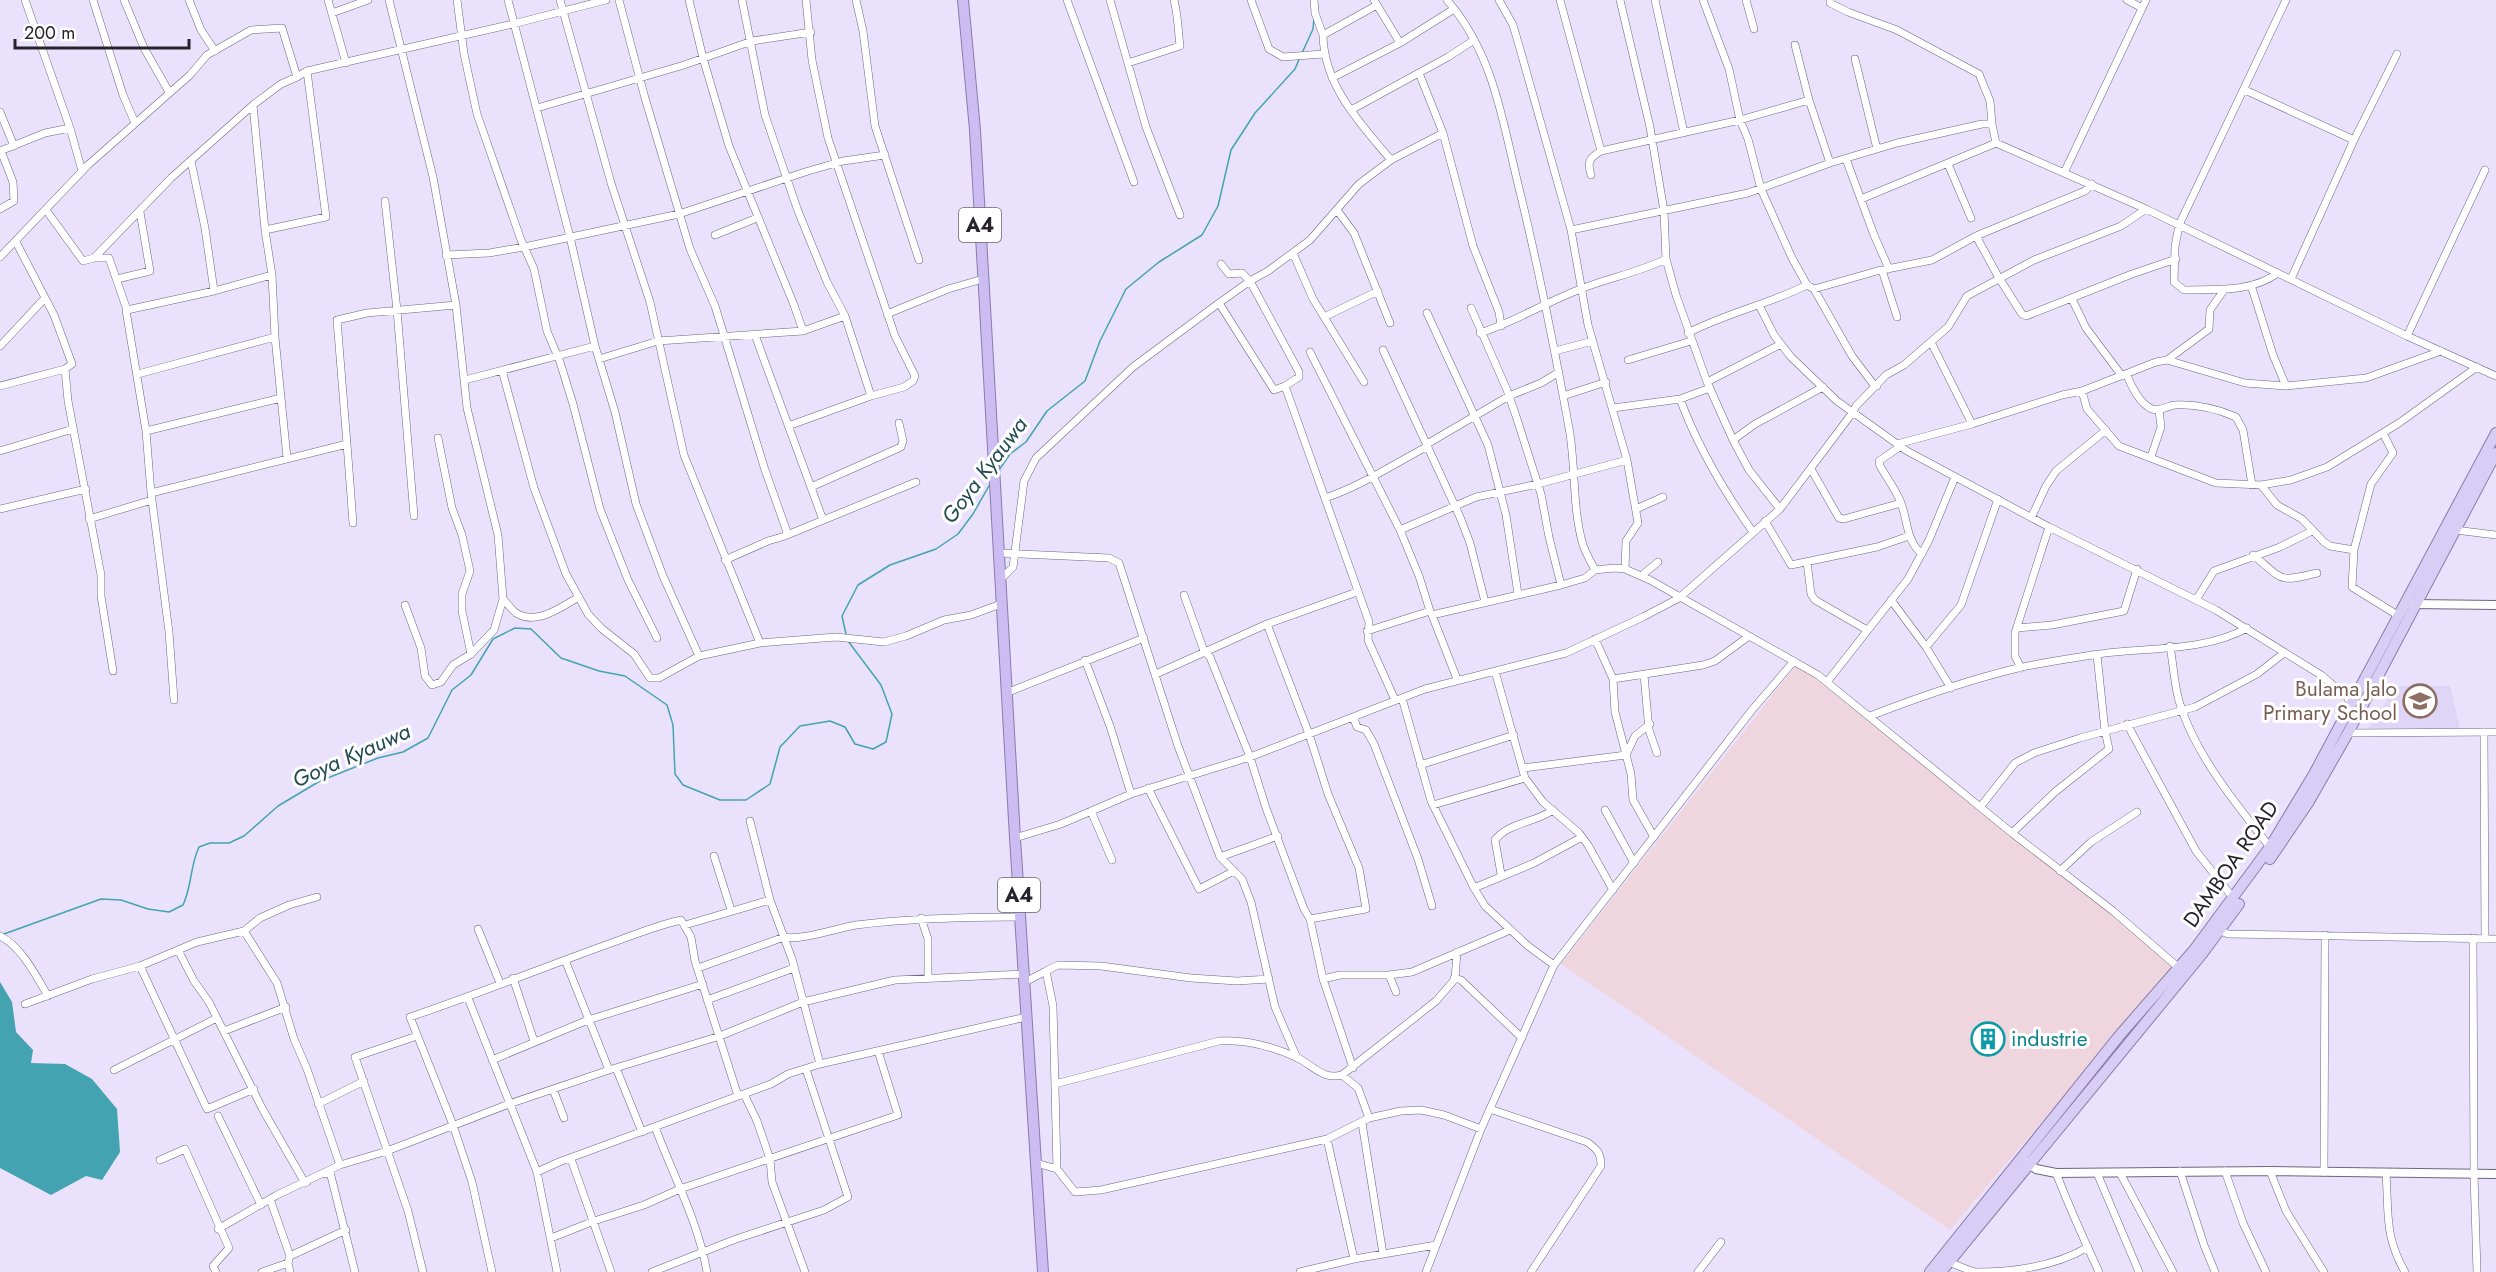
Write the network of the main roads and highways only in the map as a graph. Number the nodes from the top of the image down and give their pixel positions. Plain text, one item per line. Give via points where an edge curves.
1 (963, 0) edge
2 (2496, 433) edge
3 (2496, 453) edge
4 (2411, 603) junction
5 (2166, 990) junction
6 (2025, 1161) junction
7 (1043, 1272) edge
8 (1930, 1272) edge
9 (1941, 1272) edge

1 - 7 highway, A4 via 973,101
2 - 4 main road, DAMBOA ROAD
3 - 4 main road, DAMBOA ROAD via 2456,530
4 - 5 main road, DAMBOA ROAD via 2399,616 2300,800 2234,899
4 - 5 main road, DAMBOA ROAD via 2348,733 2308,803 2219,930
5 - 6 main road, DAMBOA ROAD via 2119,1036 2078,1098
6 - 8 main road, DAMBOA ROAD
6 - 9 main road, DAMBOA ROAD

